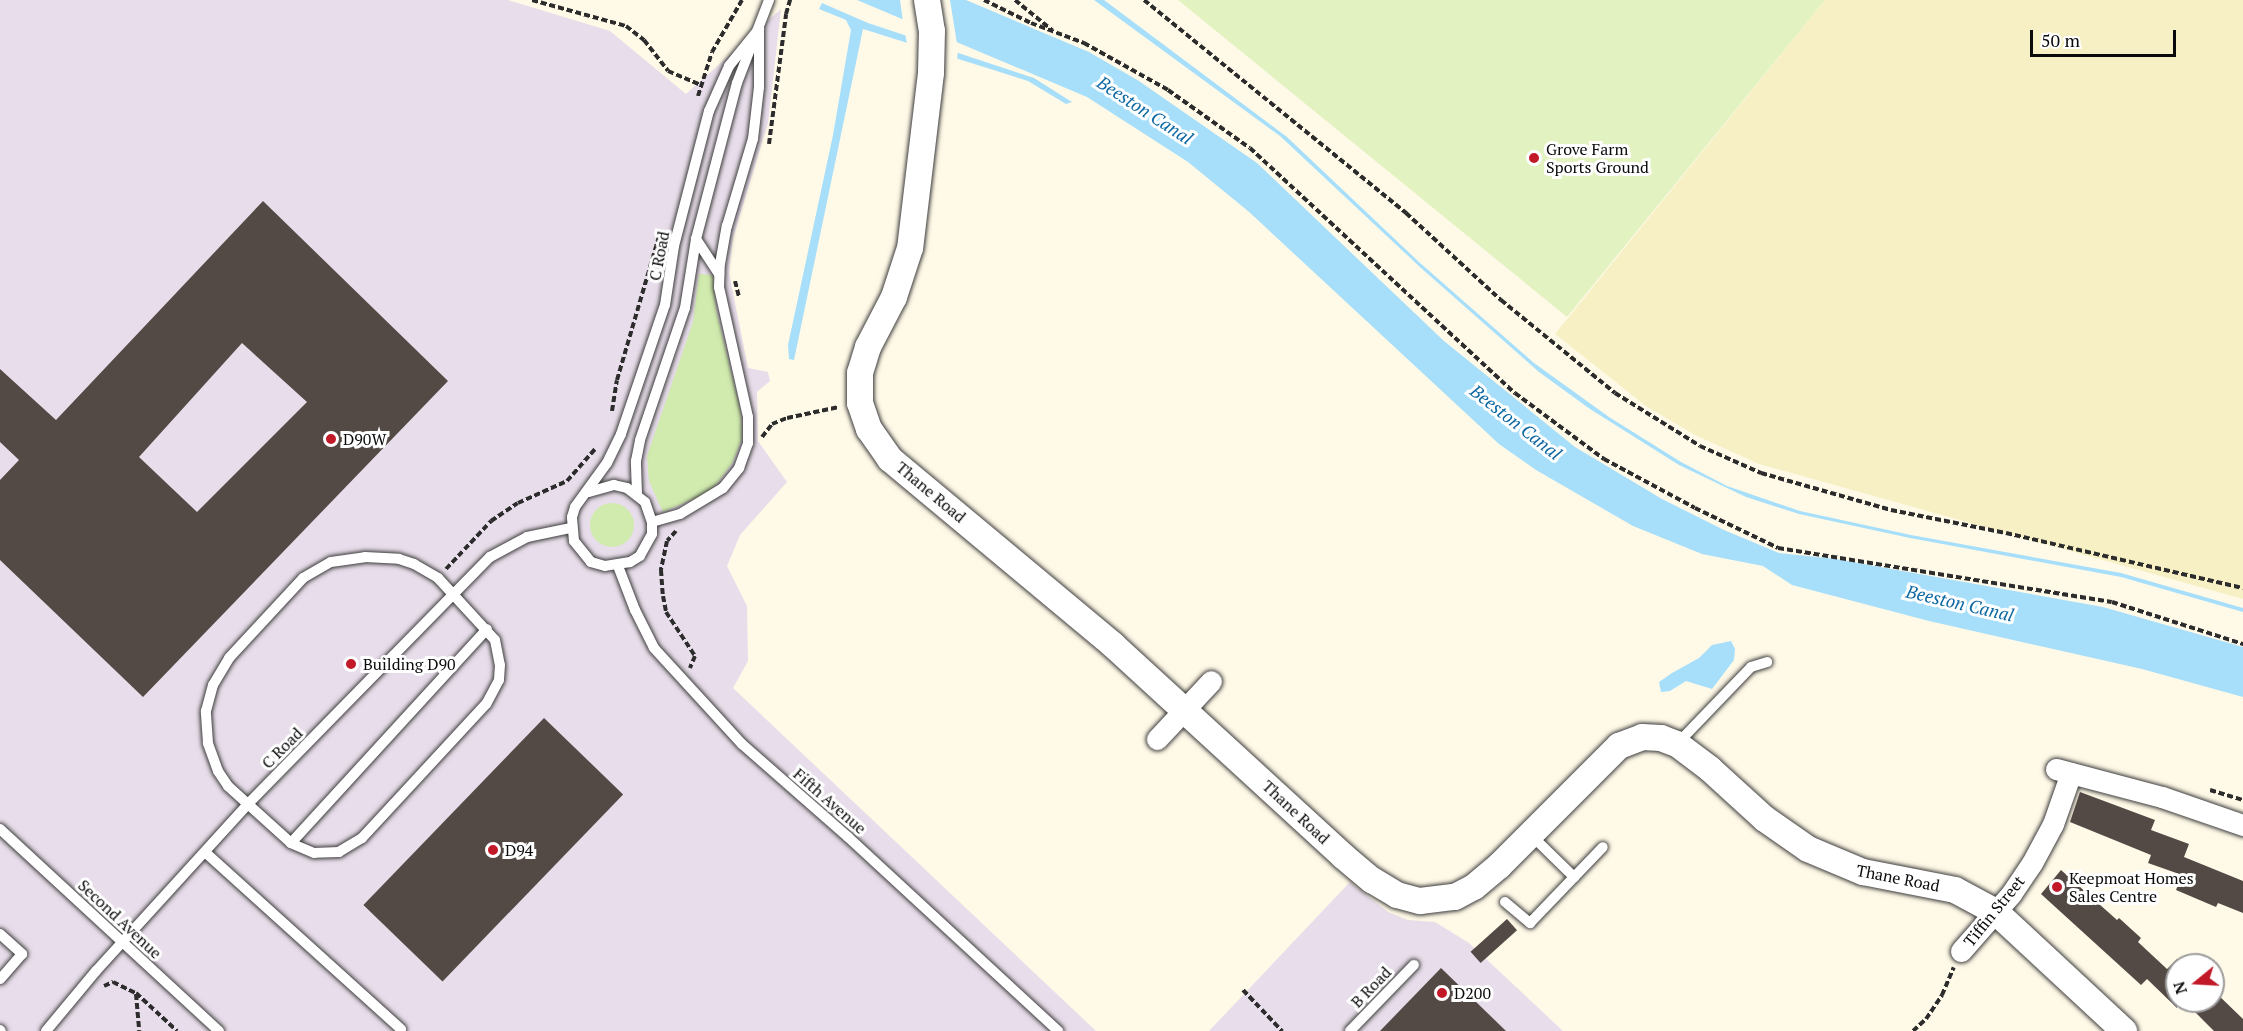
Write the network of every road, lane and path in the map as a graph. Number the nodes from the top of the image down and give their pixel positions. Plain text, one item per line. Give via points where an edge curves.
1 (532, 0) edge
2 (742, 0) edge
3 (769, 0) edge
4 (790, 0) edge
5 (927, 0) edge
6 (984, 0) edge
7 (1015, 0) edge
8 (1144, 0) edge
9 (759, 29) junction
10 (1055, 32) junction
11 (1105, 49) dead end
12 (1108, 57) junction
13 (768, 146) dead end
14 (660, 235) dead end
15 (696, 239) junction
16 (734, 274) dead end
17 (719, 275) junction
18 (739, 299) dead end
19 (843, 406) dead end
20 (610, 418) dead end
21 (763, 423) dead end
22 (764, 433) junction
23 (759, 442) dead end
24 (597, 445) dead end
25 (589, 492) junction
26 (637, 494) junction
27 (652, 522) junction
28 (683, 525) dead end
29 (571, 528) junction
30 (618, 566) junction
31 (438, 578) junction
32 (2243, 588) edge
33 (454, 594) junction
34 (487, 629) junction
35 (2243, 644) edge
36 (1767, 662) dead end
37 (1211, 681) dead end
38 (684, 683) junction
39 (1184, 709) junction
40 (1157, 739) dead end
41 (1677, 744) junction
42 (247, 805) junction
43 (2243, 825) edge
44 (0, 829) edge
45 (1530, 834) junction
46 (291, 843) junction
47 (1603, 847) dead end
48 (206, 853) junction
49 (1574, 877) junction
50 (1505, 902) dead end
51 (1996, 912) junction
52 (0, 934) edge
53 (123, 942) junction
54 (1961, 951) joint
55 (1414, 965) dead end
56 (0, 979) edge
57 (1243, 990) dead end
58 (98, 992) dead end
59 (136, 993) junction
60 (401, 1029) dead end
61 (46, 1031) edge
62 (139, 1031) edge
63 (177, 1031) edge
64 (219, 1031) edge
65 (1058, 1031) edge
66 (1282, 1031) edge
67 (1350, 1031) edge
68 (1913, 1031) edge
69 (2124, 1031) edge

1 - 2 path via 626,26 644,40 668,71 701,85 712,52
3 - 9 lane, C Road
4 - 13 path
5 - 39 street, Thane Road via 932,31 931,73 910,248 894,297 868,347 860,373 860,404 865,421 890,459 1106,638
6 - 10 path
7 - 10 path
8 - 32 path via 1398,206 1502,300 1615,393 1700,446 1761,473 1891,510
9 - 15 lane, C Road via 737,83
9 - 17 lane, C Road via 759,87 753,139 727,226
9 - 25 lane, C Road via 729,66 709,111 674,246 665,305 621,434
10 - 12 path
11 - 12 path
12 - 35 path via 1168,90 1250,148 1515,393 1604,459 1695,508 1778,548 2112,602
14 - 20 path
15 - 17 lane, C Road
15 - 26 lane, C Road via 685,308 638,451
16 - 18 path
17 - 27 lane, C Road via 721,302 748,417 744,456 732,479 713,496 667,520
19 - 22 path via 787,418 772,424
21 - 22 path
22 - 23 path
24 - 31 path via 592,456 567,481 518,503 491,521
25 - 26 lane via 614,485
25 - 29 lane, C Road via 575,507
26 - 27 lane via 645,501
27 - 30 lane via 647,546 640,555
28 - 38 path via 667,541 661,570 666,612 695,656
29 - 30 lane via 574,541 591,562
29 - 33 lane, C Road via 527,537 501,550
30 - 38 lane, Fifth Avenue via 654,648
31 - 33 lane
31 - 42 lane via 414,564 383,556 331,562 303,578 229,658 208,697 208,743 218,771
33 - 34 lane
33 - 42 lane, C Road
34 - 46 lane
34 - 46 lane via 495,640 500,665 499,680 486,704 351,847 326,854
36 - 41 lane via 1751,667
37 - 39 street
38 - 65 lane, Fifth Avenue via 742,744
39 - 40 street
39 - 45 street, Thane Road via 1343,856 1397,895 1432,901 1465,892 1499,866
41 - 45 street, Thane Road via 1651,737 1619,746
41 - 51 street, Thane Road via 1783,833 1808,849 1863,872 1954,890
42 - 46 lane
42 - 48 lane, C Road
43 - 51 street, Tiffin Street via 2162,797 2063,771 2047,837 2012,894
44 - 53 lane, Second Avenue
45 - 49 lane
47 - 49 lane
48 - 53 lane, C Road
48 - 60 lane
49 - 50 lane via 1530,923
51 - 54 street, Tiffin Street
51 - 69 street, Thane Road
52 - 56 lane via 22,954
53 - 61 lane, C Road
53 - 64 lane, Second Avenue
54 - 68 path via 1942,995
55 - 67 lane, B Road
57 - 66 path
58 - 59 path via 113,982
59 - 62 path
59 - 63 path

